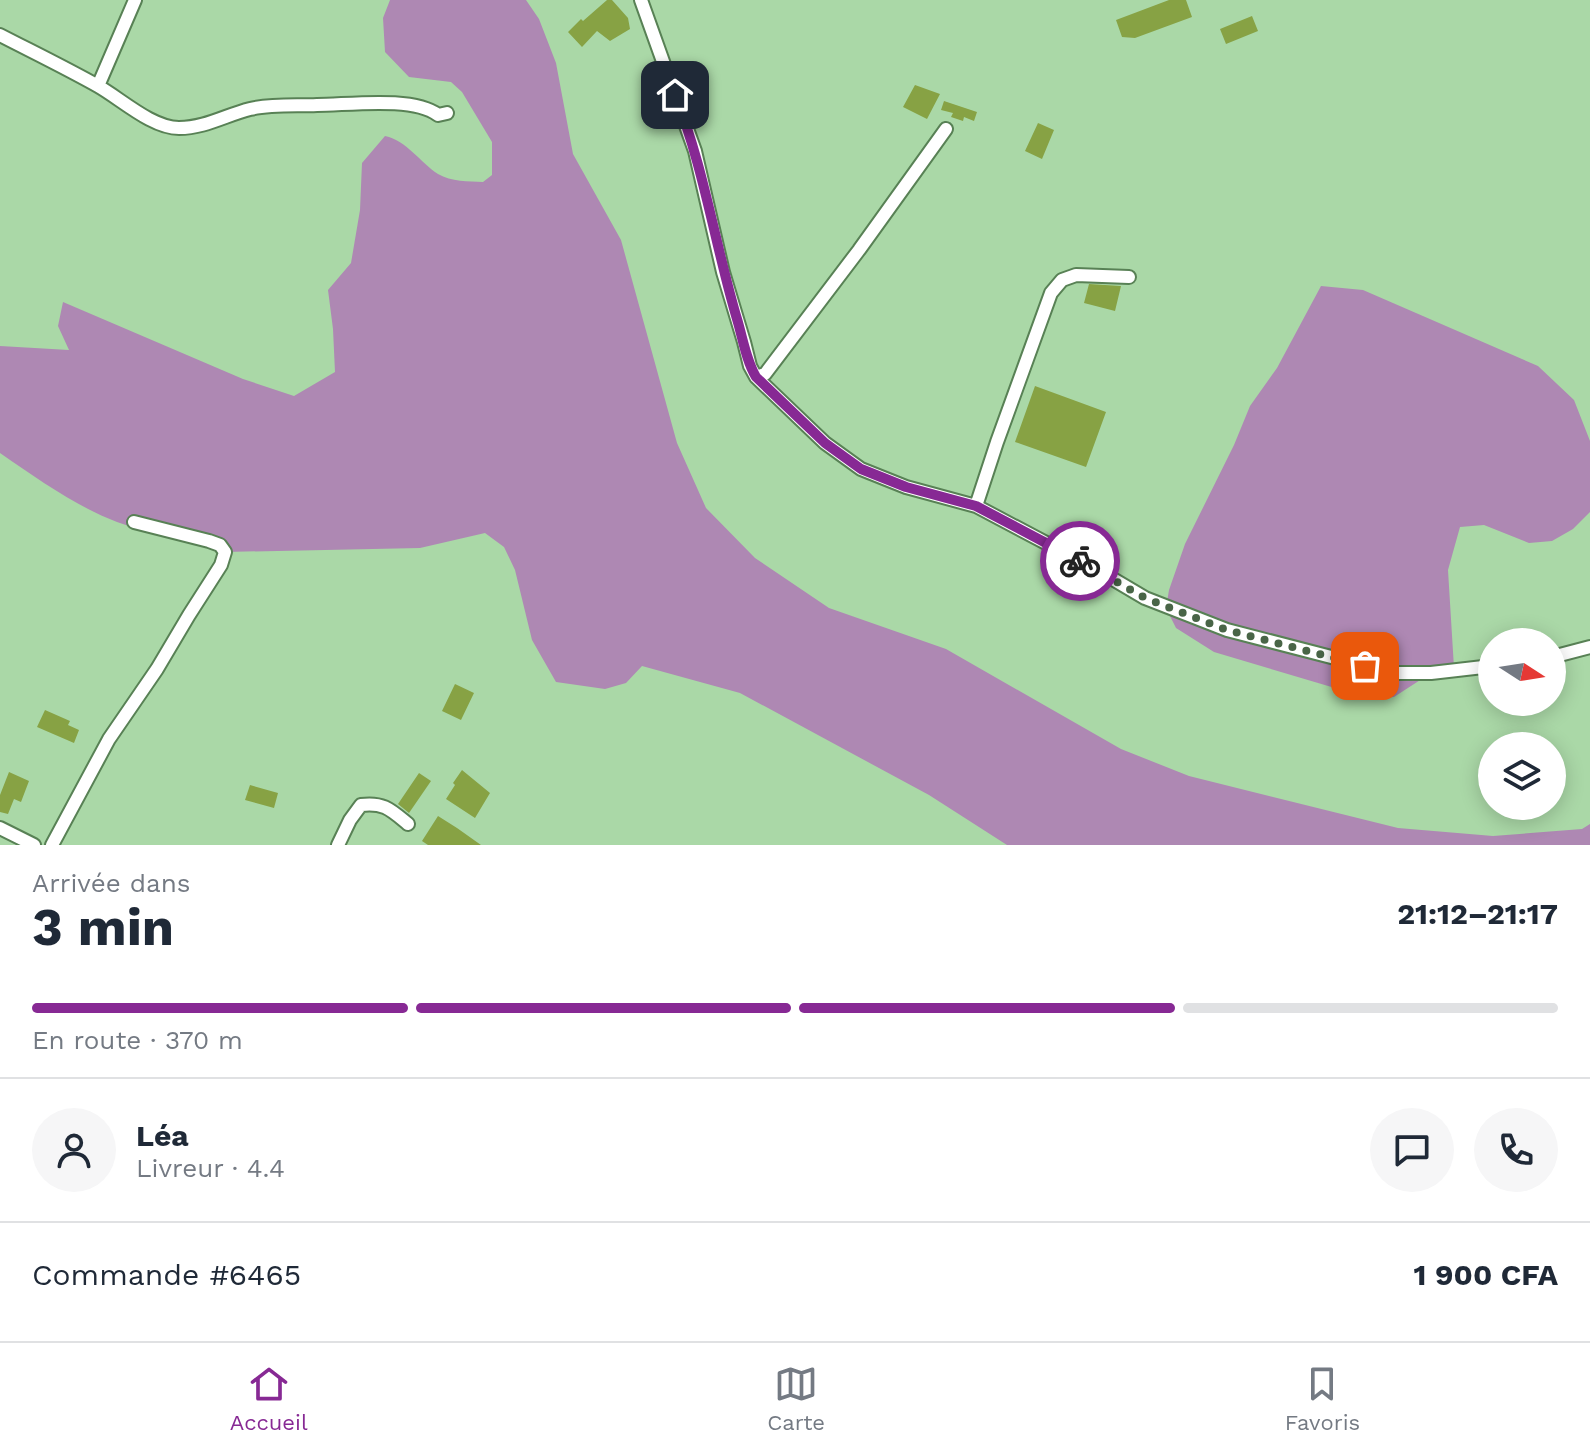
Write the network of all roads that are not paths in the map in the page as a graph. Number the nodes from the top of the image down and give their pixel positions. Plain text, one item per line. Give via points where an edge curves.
1 (135, 0) edge
2 (641, 0) edge
3 (0, 35) edge
4 (98, 86) junction
5 (447, 113) dead end
6 (946, 129) dead end
7 (1129, 277) dead end
8 (756, 377) junction
9 (976, 506) junction
10 (134, 522) dead end
11 (1590, 647) edge
12 (1566, 653) edge
13 (1478, 668) edge
14 (408, 824) dead end
15 (0, 828) edge
16 (34, 845) edge
17 (52, 845) edge
18 (338, 845) edge

1 - 4 street
2 - 8 street via 695,151 723,272
3 - 4 street
4 - 5 street via 158,123 178,128 279,106 377,102
6 - 8 street via 765,374
7 - 9 street via 1076,275 1062,280 1051,293
8 - 9 street via 825,443 861,469
9 - 13 street via 1145,598 1227,630 1393,673
10 - 17 street via 209,541 225,552 109,739
11 - 12 street
14 - 18 street via 387,807 361,805
15 - 16 street

